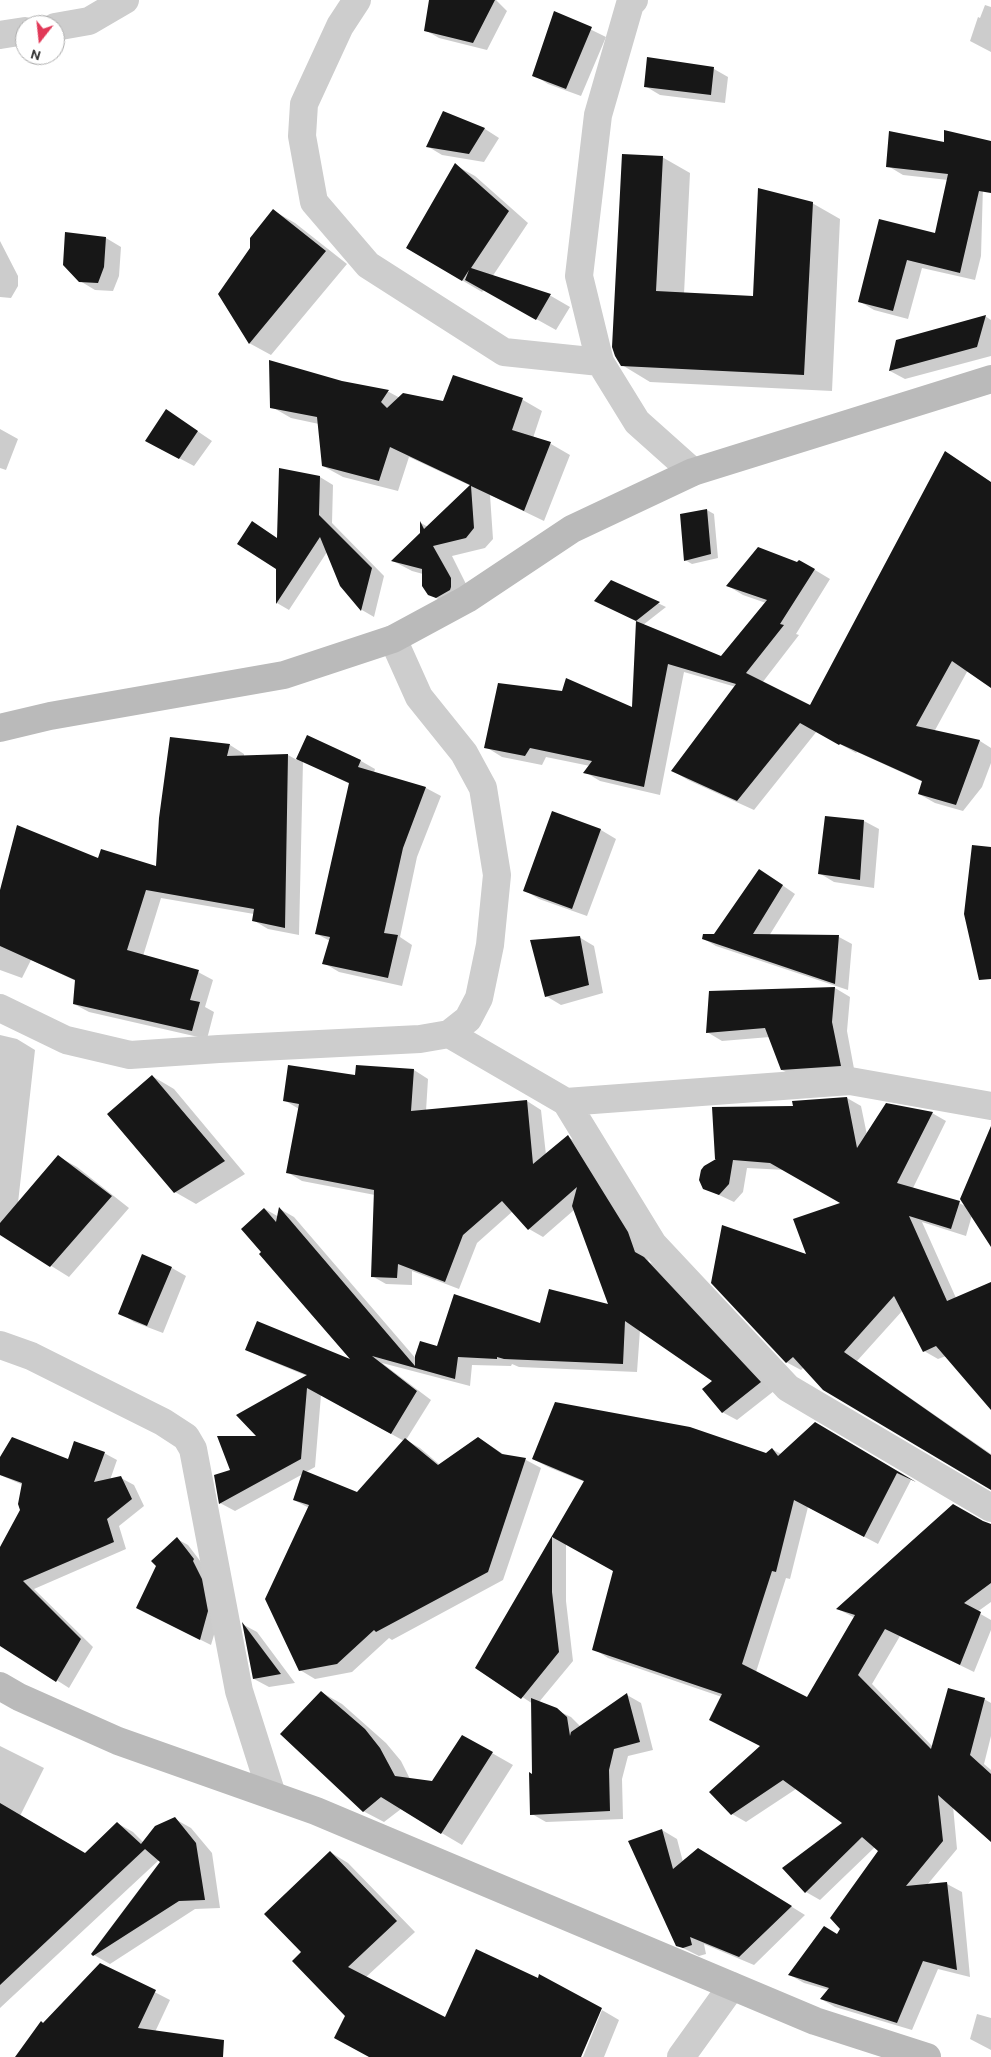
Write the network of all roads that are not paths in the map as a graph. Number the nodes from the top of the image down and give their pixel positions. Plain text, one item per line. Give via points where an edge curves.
1 (125, 0) edge
2 (357, 0) edge
3 (634, 0) edge
4 (65, 25) edge
5 (15, 32) edge
6 (0, 34) edge
7 (600, 362) junction
8 (991, 379) edge
9 (692, 472) junction
10 (393, 639) junction
11 (0, 728) edge
12 (0, 1008) edge
13 (449, 1034) junction
14 (566, 1102) junction
15 (991, 1106) edge
16 (0, 1345) edge
17 (991, 1508) edge
18 (0, 1686) edge
19 (272, 1795) junction
20 (732, 1986) junction
21 (681, 2057) edge
22 (927, 2057) edge

1 - 4 street via 89,21
2 - 7 street via 340,26 304,104 302,136 314,202 368,265 504,352
3 - 7 street via 630,4 598,115 579,276
5 - 6 street
7 - 9 street via 637,422
8 - 9 street
9 - 10 street via 572,529 467,599
10 - 11 street via 284,675 50,716
10 - 13 street via 418,697 464,753 483,788 497,875 490,945 479,998 468,1019
12 - 13 street via 66,1040 130,1056 420,1039
13 - 14 street
14 - 15 street via 850,1082
14 - 17 street via 653,1244 788,1388
16 - 19 street via 31,1356 186,1436 193,1449 239,1691
18 - 19 street via 118,1741
19 - 20 street
20 - 21 street
20 - 22 street via 815,2021

